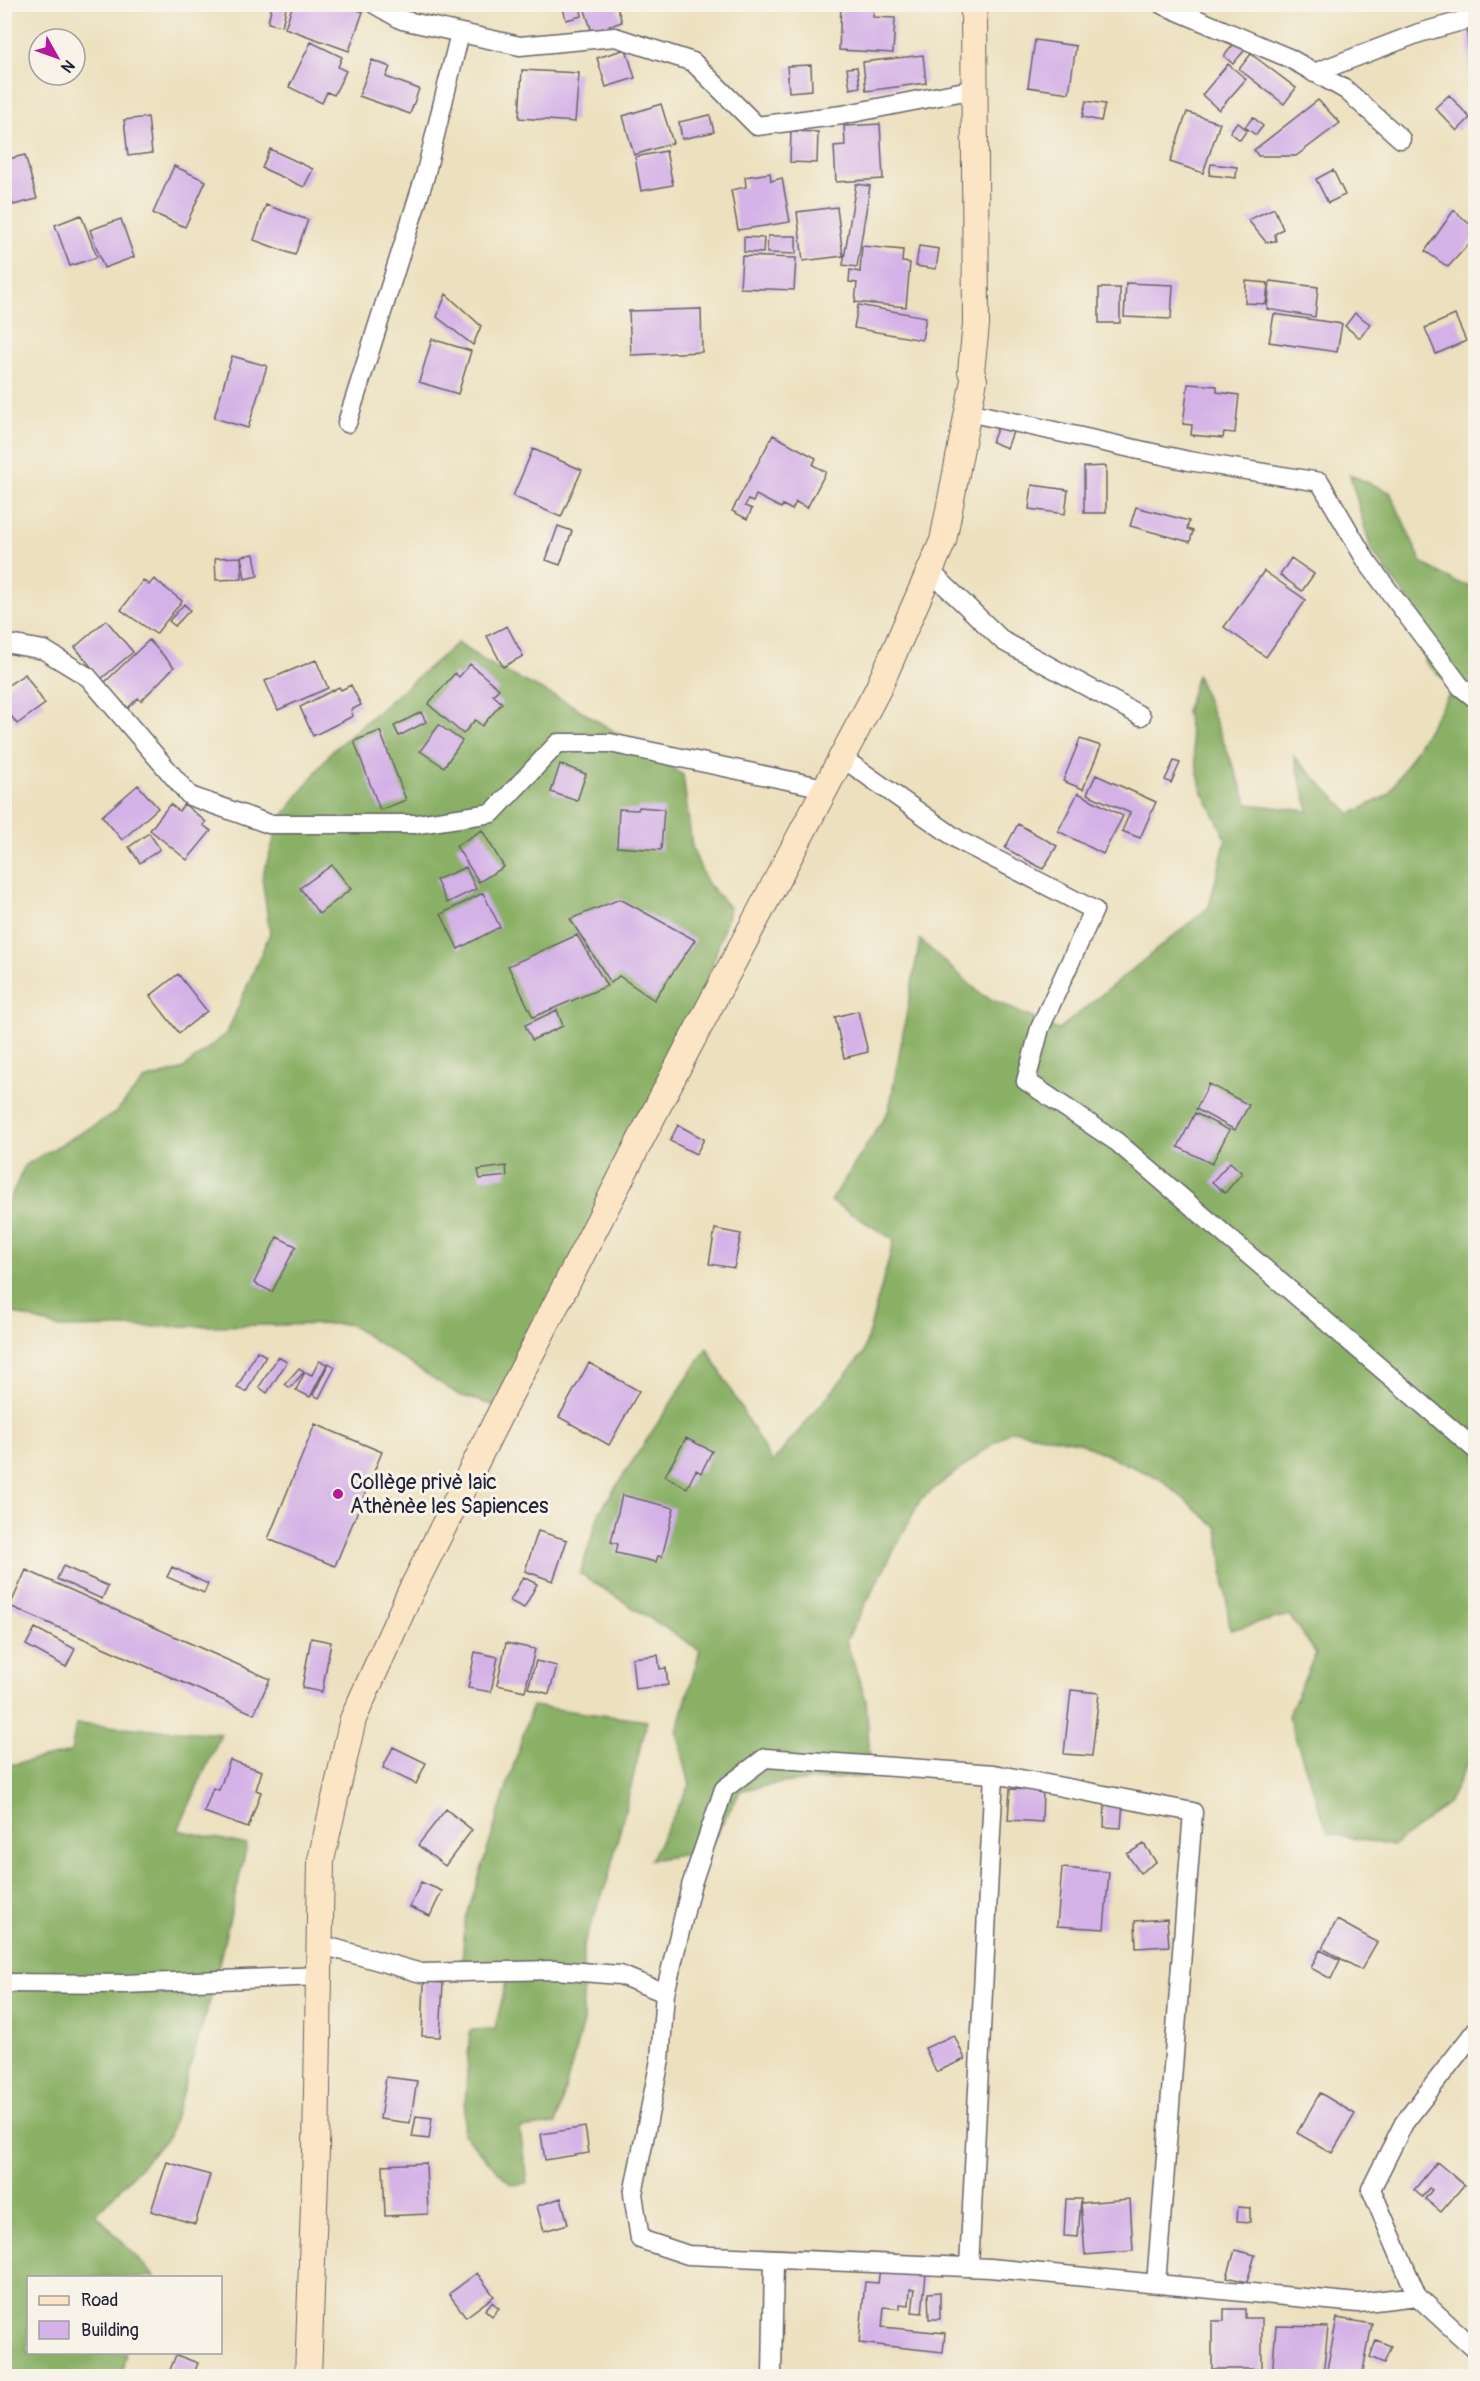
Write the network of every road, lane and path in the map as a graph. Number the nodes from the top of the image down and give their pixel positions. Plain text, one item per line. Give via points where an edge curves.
1 (374, 4) edge
2 (974, 4) edge
3 (1161, 4) edge
4 (1476, 17) edge
5 (460, 33) junction
6 (1314, 73) junction
7 (975, 89) junction
8 (1401, 139) dead end
9 (968, 412) junction
10 (347, 423) dead end
11 (930, 571) junction
12 (4, 643) edge
13 (1476, 699) edge
14 (1142, 716) dead end
15 (842, 757) junction
16 (825, 788) junction
17 (1476, 1450) edge
18 (994, 1774) junction
19 (319, 1944) junction
20 (319, 1976) junction
21 (4, 1983) edge
22 (665, 1993) junction
23 (1476, 2030) edge
24 (774, 2259) junction
25 (969, 2267) junction
26 (1156, 2284) junction
27 (1417, 2296) junction
28 (1476, 2350) edge
29 (308, 2376) edge
30 (772, 2376) edge

1 - 5 street via 402,20
2 - 7 street
3 - 6 street via 1289,58
4 - 6 street via 1419,33
5 - 7 street via 520,46 615,37 693,62 757,126 842,115
5 - 10 street via 425,176
6 - 8 street via 1346,90
7 - 9 street via 976,325 970,371 974,380
9 - 11 street via 943,541
9 - 13 street via 1190,462 1320,482 1367,562 1461,687
11 - 14 street via 1003,641
11 - 15 street via 878,689
12 - 16 street via 44,650 88,677 190,796 269,824 418,824 492,813 558,743 610,743
15 - 16 street
15 - 17 street via 960,841 1094,910 1040,1028 1026,1081 1118,1142
16 - 19 street via 464,1486 353,1719 321,1860
18 - 22 street via 765,1758 724,1789 690,1886
18 - 25 street
18 - 26 street via 1193,1812
19 - 20 street
19 - 22 street via 421,1972 555,1970 620,1976
20 - 21 street via 123,1984
20 - 29 street
22 - 24 street via 660,2061 633,2194 640,2239 688,2255
23 - 27 street via 1404,2123 1371,2189
24 - 25 street
24 - 30 street
25 - 26 street
26 - 27 street via 1358,2303
27 - 28 street

